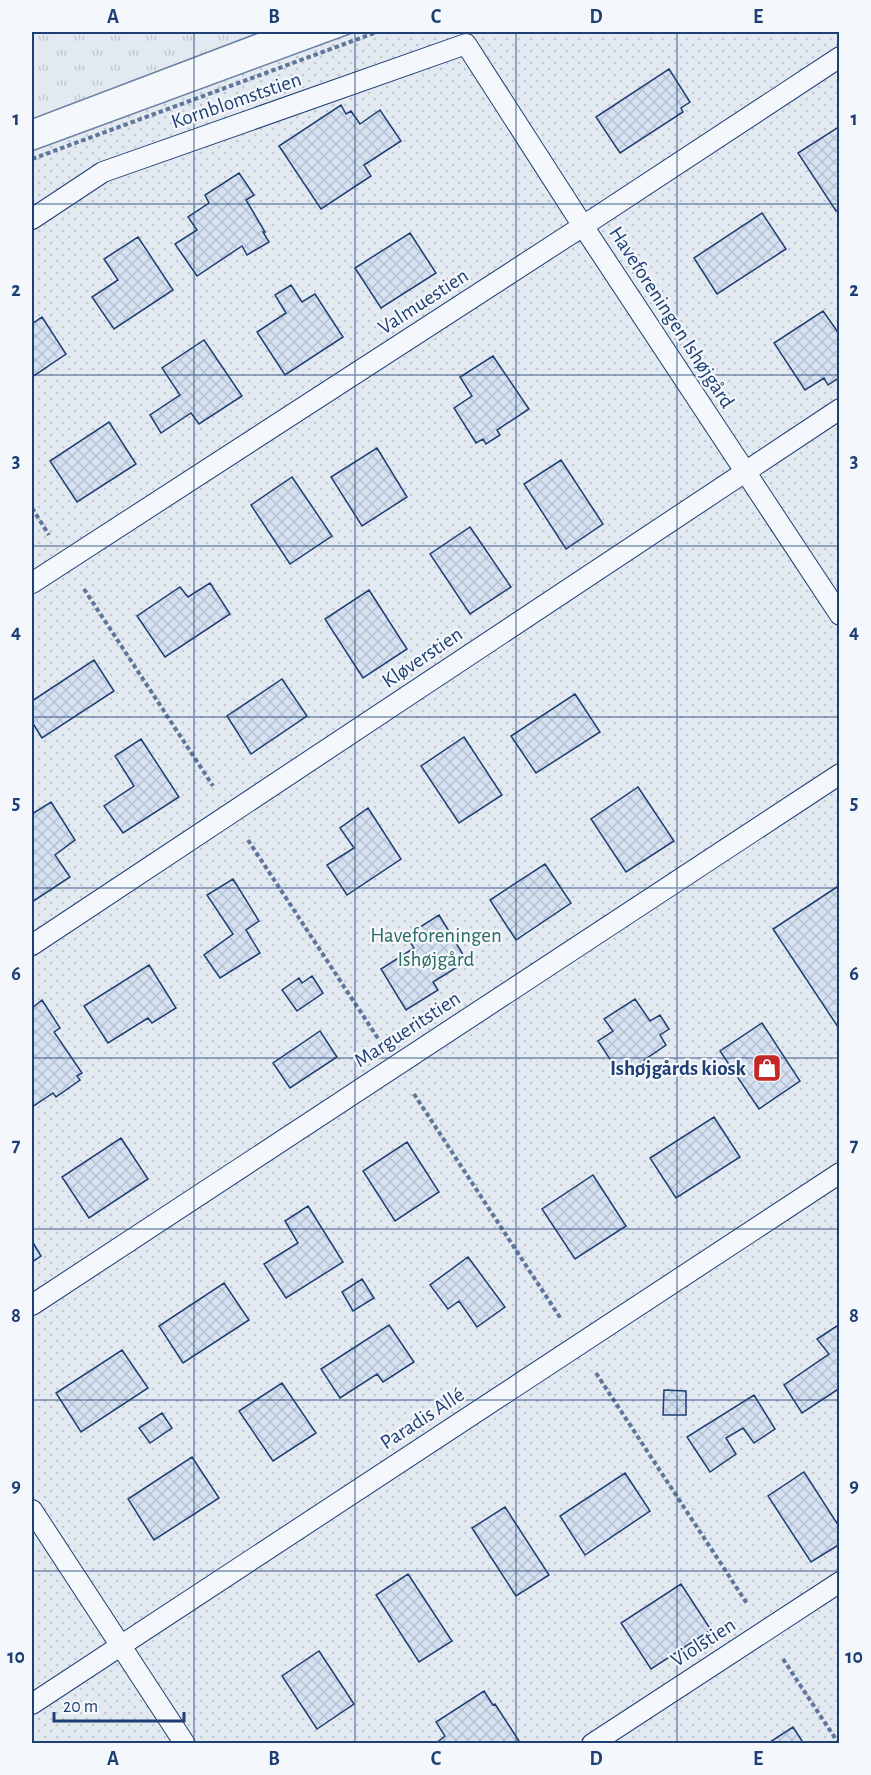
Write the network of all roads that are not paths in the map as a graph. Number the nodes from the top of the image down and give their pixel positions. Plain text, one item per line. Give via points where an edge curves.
1 (466, 44) joint
2 (840, 57) edge
3 (32, 219) edge
4 (583, 226) junction
5 (840, 409) edge
6 (745, 471) junction
7 (32, 583) edge
8 (840, 615) edge
9 (840, 774) edge
10 (32, 945) edge
11 (840, 1173) edge
12 (32, 1305) edge
13 (32, 1510) edge
14 (840, 1582) edge
15 (119, 1645) junction
16 (32, 1704) edge
17 (185, 1743) edge
18 (592, 1743) edge

1 - 3 lane, Kornblomststien via 102,172
1 - 4 lane, Haveforeningen Ishøjgård
2 - 4 lane, Valmuestien
4 - 6 lane, Haveforeningen Ishøjgård
4 - 7 lane, Valmuestien
5 - 6 lane, Kløverstien
6 - 8 lane, Haveforeningen Ishøjgård
6 - 10 lane, Kløverstien
9 - 12 lane, Margueritstien
11 - 15 lane, Paradis Allé
13 - 15 lane
14 - 18 lane, Violstien
15 - 16 lane, Paradis Allé
15 - 17 lane

